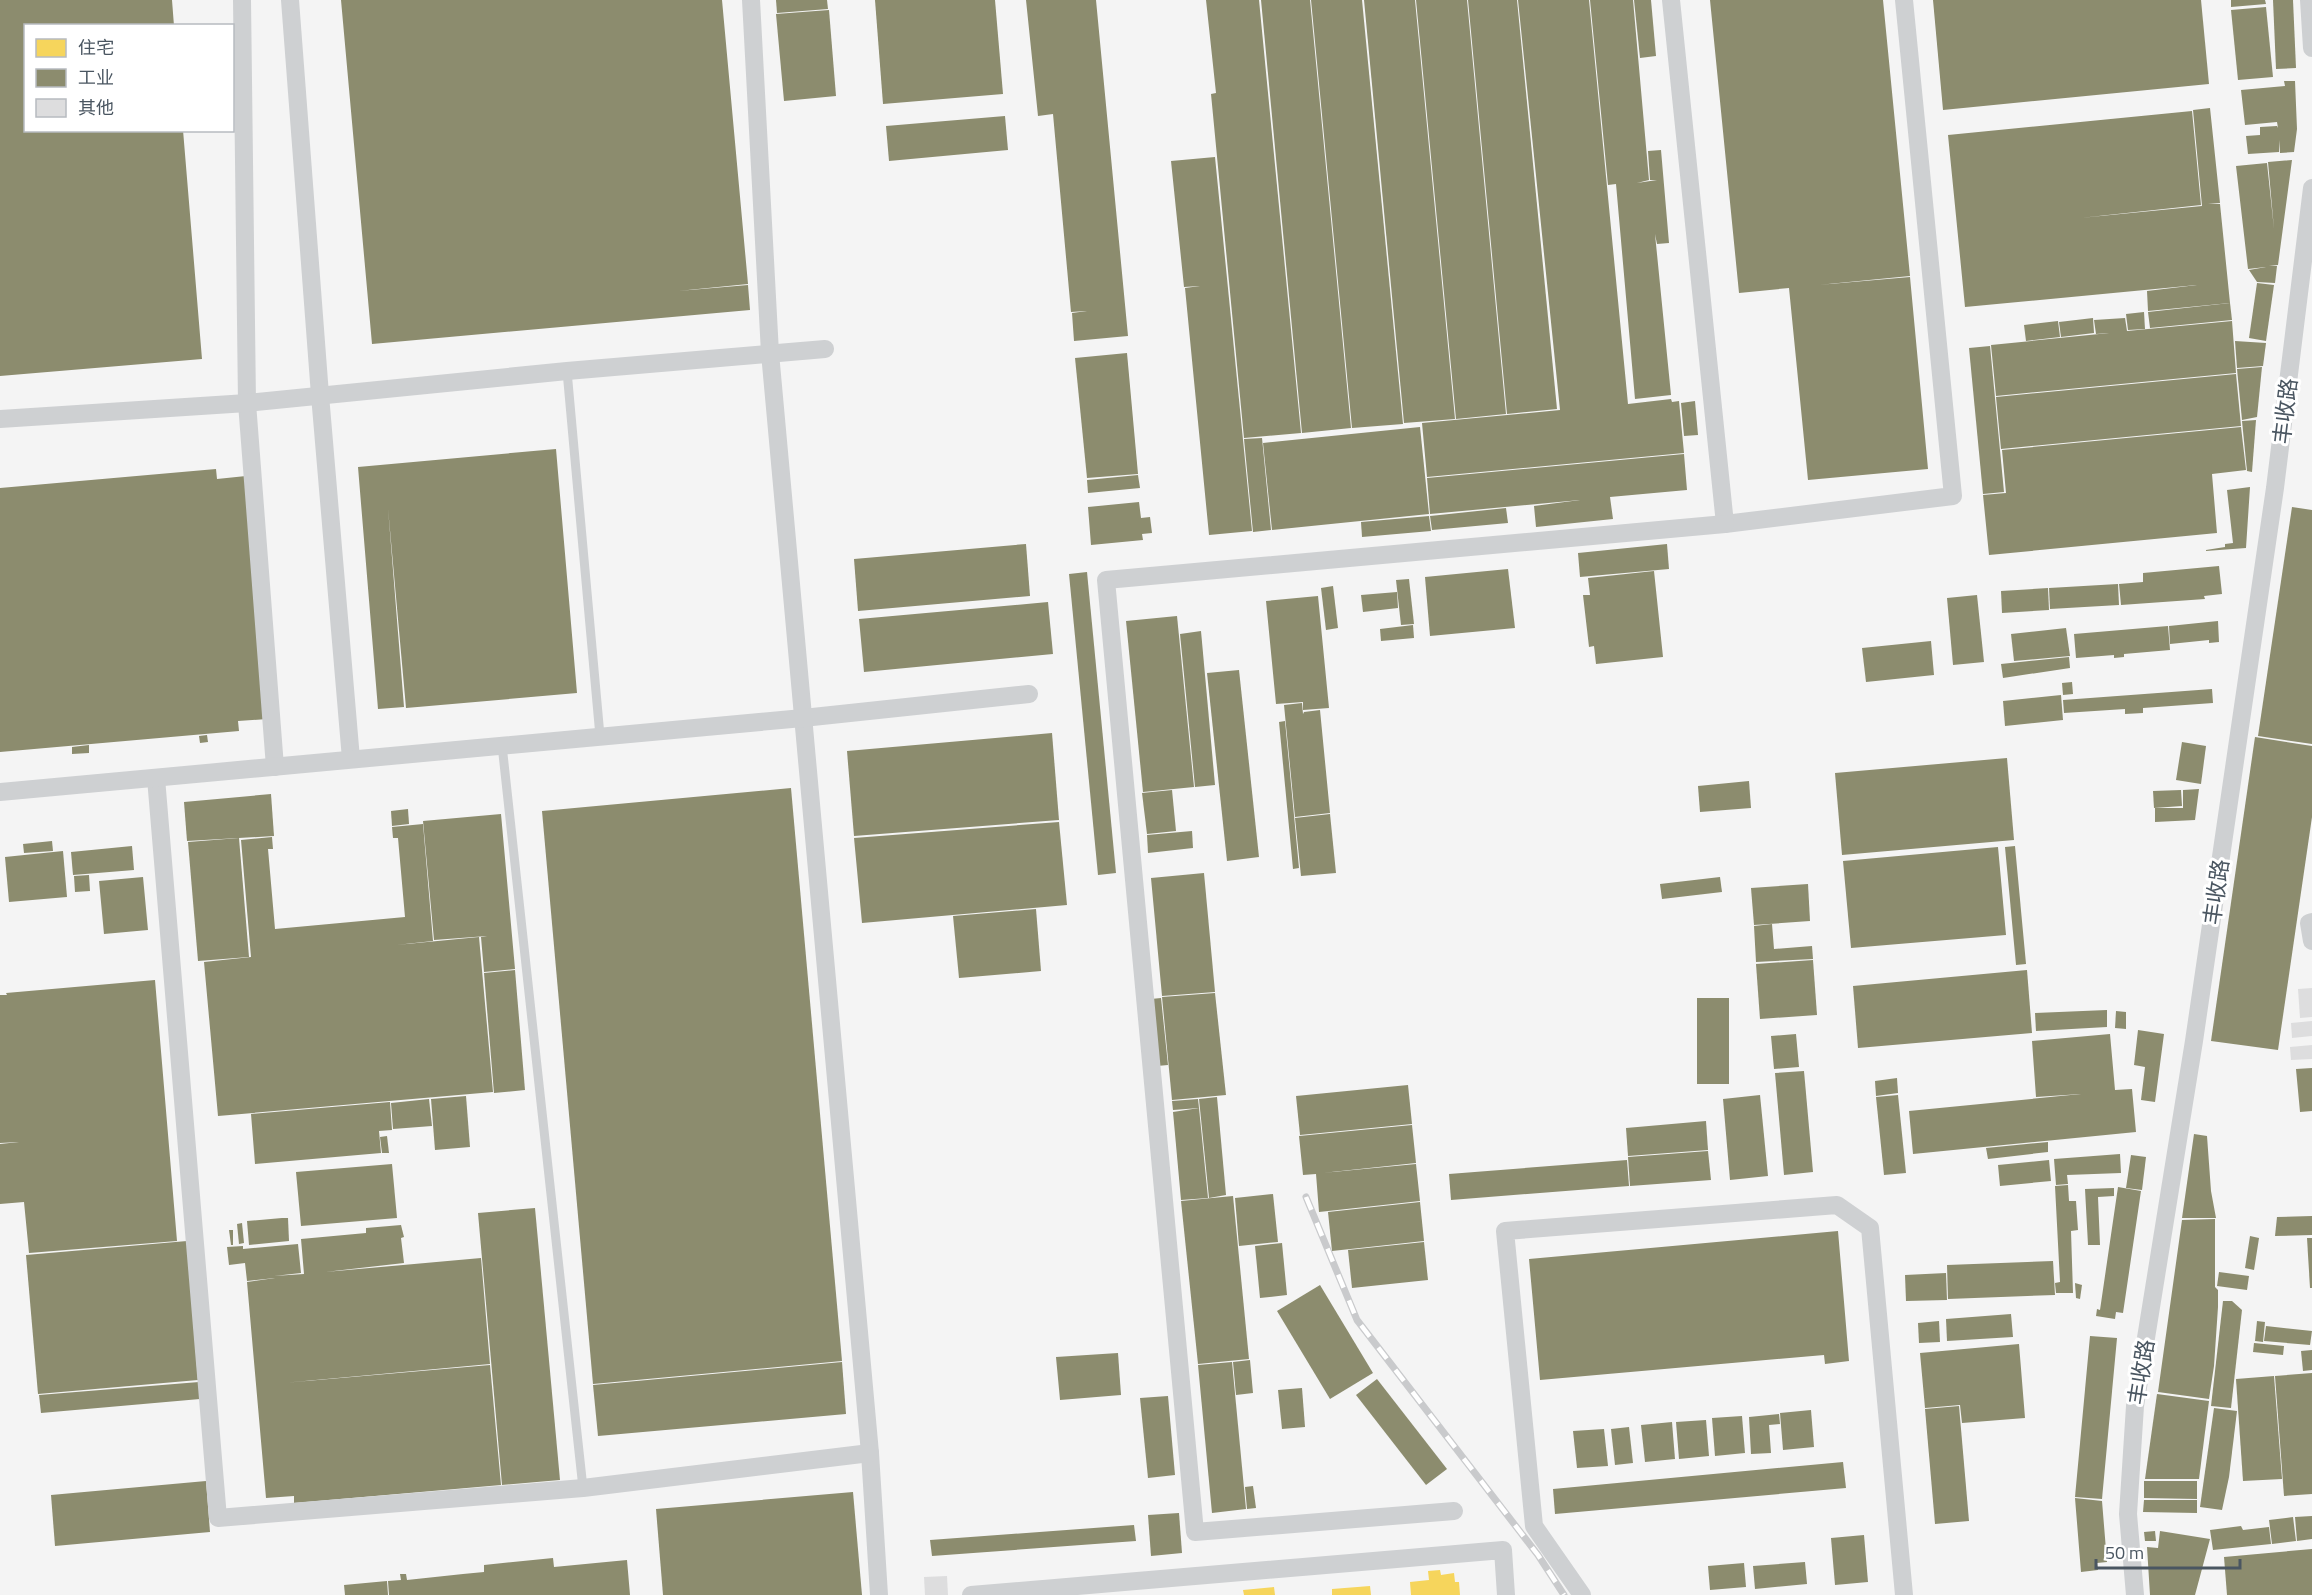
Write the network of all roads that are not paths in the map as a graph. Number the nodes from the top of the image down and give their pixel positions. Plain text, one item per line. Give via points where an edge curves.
1 (242, 0) edge
2 (290, 0) edge
3 (751, 0) edge
4 (1671, 0) edge
5 (1904, 0) edge
6 (2308, 0) edge
7 (2312, 48) edge
8 (2312, 188) edge
9 (825, 349) dead end
10 (770, 353) junction
11 (567, 371) junction
12 (320, 396) junction
13 (247, 404) junction
14 (0, 419) edge
15 (1725, 524) junction
16 (1029, 694) dead end
17 (803, 718) junction
18 (600, 736) junction
19 (502, 745) junction
20 (351, 759) junction
21 (275, 767) junction
22 (156, 777) junction
23 (0, 792) edge
24 (2312, 922) edge
25 (2312, 941) edge
26 (870, 1453) junction
27 (583, 1488) junction
28 (1454, 1511) dead end
29 (879, 1595) edge
30 (971, 1595) edge
31 (1506, 1595) edge
32 (1582, 1595) edge
33 (1904, 1595) edge
34 (2135, 1595) edge

1 - 13 street
2 - 12 street
3 - 10 street
4 - 15 street
5 - 15 street via 1953,496
6 - 7 street
8 - 34 street, 丰收路 via 2273,500 2196,1029 2135,1406 2128,1514
9 - 10 street
10 - 11 street
10 - 17 street
11 - 12 street
11 - 18 lane
12 - 13 street
12 - 20 street
13 - 14 street
13 - 21 street
15 - 28 street via 1106,580 1196,1532
16 - 17 street
17 - 18 street
17 - 26 street
18 - 19 street
19 - 20 street
19 - 27 lane
20 - 21 street
21 - 22 street
22 - 23 street
22 - 27 street via 218,1518
24 - 25 street
26 - 27 street
26 - 29 street
30 - 31 street via 1503,1550
32 - 33 street via 1533,1526 1504,1231 1837,1204 1870,1228

